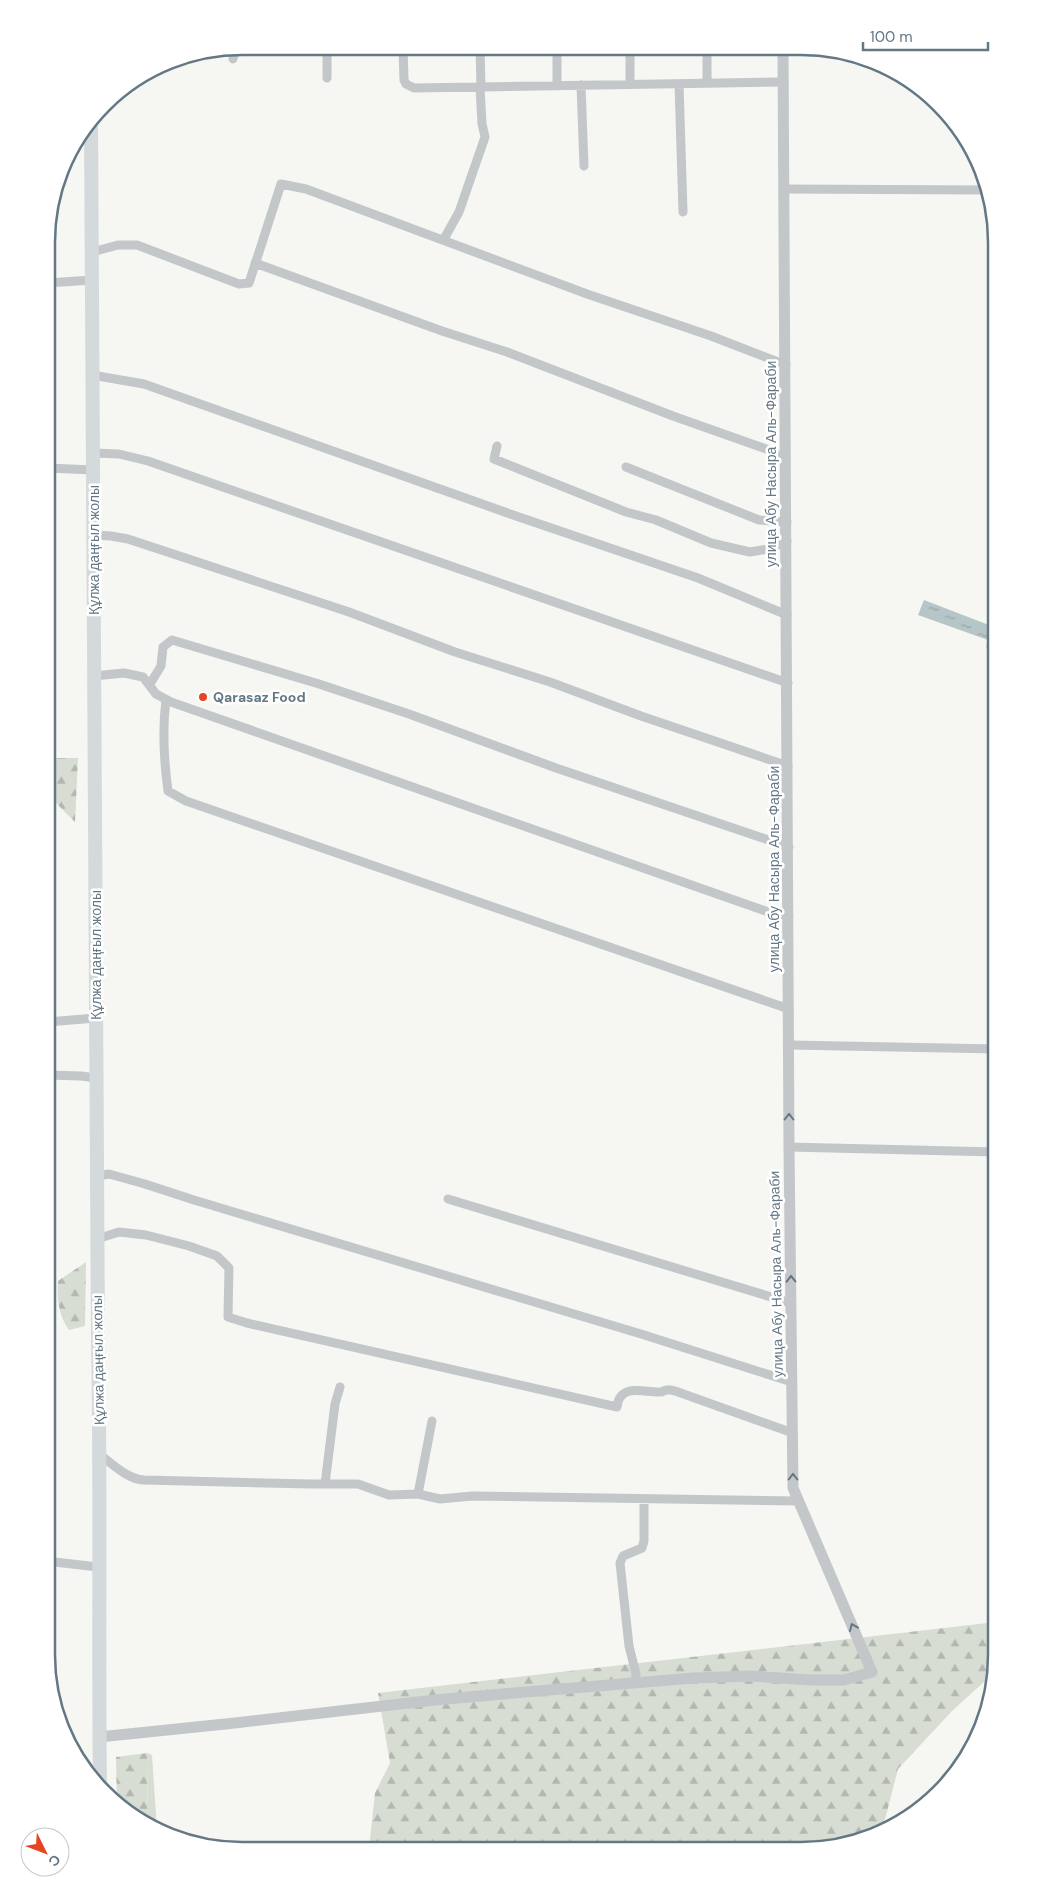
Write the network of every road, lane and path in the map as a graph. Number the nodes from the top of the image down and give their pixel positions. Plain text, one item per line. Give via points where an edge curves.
1 (234, 55) edge
2 (327, 55) edge
3 (403, 55) edge
4 (480, 55) edge
5 (557, 55) edge
6 (630, 55) edge
7 (707, 55) edge
8 (783, 55) edge
9 (233, 59) dead end
10 (327, 78) dead end
11 (784, 82) junction
12 (708, 83) junction
13 (630, 84) junction
14 (679, 84) junction
15 (581, 85) junction
16 (557, 86) junction
17 (481, 87) junction
18 (90, 133) edge
19 (584, 166) dead end
20 (784, 189) junction
21 (981, 190) edge
22 (683, 212) dead end
23 (444, 240) junction
24 (92, 252) junction
25 (255, 263) junction
26 (92, 280) junction
27 (55, 283) edge
28 (786, 365) junction
29 (92, 375) junction
30 (497, 446) dead end
31 (93, 453) junction
32 (786, 460) junction
33 (626, 467) dead end
34 (55, 468) edge
35 (93, 470) junction
36 (787, 522) junction
37 (94, 536) junction
38 (787, 541) junction
39 (787, 615) junction
40 (94, 676) junction
41 (788, 683) junction
42 (150, 684) junction
43 (166, 700) junction
44 (788, 766) junction
45 (789, 847) junction
46 (789, 915) junction
47 (789, 1009) junction
48 (96, 1018) junction
49 (55, 1021) edge
50 (790, 1045) junction
51 (988, 1049) edge
52 (55, 1075) edge
53 (96, 1078) junction
54 (789, 1148) junction
55 (988, 1152) edge
56 (97, 1176) junction
57 (448, 1199) dead end
58 (97, 1239) junction
59 (791, 1303) junction
60 (792, 1382) junction
61 (340, 1387) dead end
62 (432, 1421) dead end
63 (792, 1433) junction
64 (100, 1455) junction
65 (325, 1484) junction
66 (418, 1494) junction
67 (644, 1499) junction
68 (799, 1501) junction
69 (55, 1562) edge
70 (98, 1567) junction
71 (635, 1683) junction
72 (99, 1737) junction
73 (100, 1776) edge

1 - 9 street
2 - 10 street
3 - 17 street via 404,80 410,87
4 - 17 street
5 - 16 street
6 - 13 street
7 - 12 street
8 - 11 street, улица Абу Насыра Аль-Фараби
11 - 12 street
11 - 20 street, улица Абу Насыра Аль-Фараби
12 - 14 street
13 - 14 street
13 - 15 street
14 - 22 street
15 - 16 street
15 - 19 street
16 - 17 street
17 - 23 street via 485,137 459,212
18 - 24 main road, Құлжа даңғыл жолы
20 - 21 street
20 - 28 street, улица Абу Насыра Аль-Фараби
23 - 25 street via 306,189 281,184
23 - 28 street
24 - 25 street via 118,245 137,245 239,284 248,283
24 - 26 main road, Құлжа даңғыл жолы
25 - 32 street via 507,352 753,444
26 - 27 street
26 - 29 main road, Құлжа даңғыл жолы
28 - 32 street, улица Абу Насыра Аль-Фараби
29 - 31 main road, Құлжа даңғыл жолы
29 - 39 street via 144,384 698,578
30 - 38 street via 494,459 711,543 750,552
31 - 35 main road, Құлжа даңғыл жолы
31 - 41 street via 119,454 148,461
32 - 36 street, улица Абу Насыра Аль-Фараби
33 - 36 street via 759,520
34 - 35 street
35 - 37 main road, Құлжа даңғыл жолы
36 - 38 street, улица Абу Насыра Аль-Фараби
37 - 40 main road, Құлжа даңғыл жолы
37 - 44 street via 128,539 349,612 455,652
38 - 39 street, улица Абу Насыра Аль-Фараби
39 - 41 street, улица Абу Насыра Аль-Фараби
40 - 42 street via 134,674
40 - 48 main road, Құлжа даңғыл жолы
41 - 44 street, улица Абу Насыра Аль-Фараби
42 - 43 street via 156,694
42 - 45 street via 161,666 163,646 172,640 409,714
43 - 46 street via 774,914
43 - 47 street via 164,761 168,791 186,801
44 - 45 street, улица Абу Насыра Аль-Фараби
45 - 46 street, улица Абу Насыра Аль-Фараби
46 - 47 street, улица Абу Насыра Аль-Фараби
47 - 50 street, улица Абу Насыра Аль-Фараби
48 - 49 street
48 - 53 main road, Құлжа даңғыл жолы
50 - 51 street
54 -> 50 street, улица Абу Насыра Аль-Фараби
52 - 53 street
53 - 56 main road, Құлжа даңғыл жолы
54 - 55 street
59 -> 54 street, улица Абу Насыра Аль-Фараби
56 - 58 main road, Құлжа даңғыл жолы
56 - 60 street via 109,1174 145,1184
57 - 59 street
58 - 63 street via 119,1232 146,1235 217,1256 229,1268 228,1317 247,1323 617,1407 624,1395 634,1390 678,1392
58 - 64 main road, Құлжа даңғыл жолы
59 - 60 street, улица Абу Насыра Аль-Фараби
60 - 63 street, улица Абу Насыра Аль-Фараби
61 - 65 street
62 - 66 street
68 -> 63 street, улица Абу Насыра Аль-Фараби via 793,1488
64 - 65 street via 136,1480
64 - 70 main road, Құлжа даңғыл жолы
65 - 66 street via 358,1484 389,1495
66 - 67 street via 440,1499 472,1496
67 - 68 street
67 - 71 street via 642,1548 623,1556 620,1563
71 -> 68 street, улица Абу Насыра Аль-Фараби via 752,1676 844,1680 872,1672
69 - 70 street
70 - 72 main road, Құлжа даңғыл жолы
71 - 72 street via 435,1700
72 - 73 main road, Құлжа даңғыл жолы

